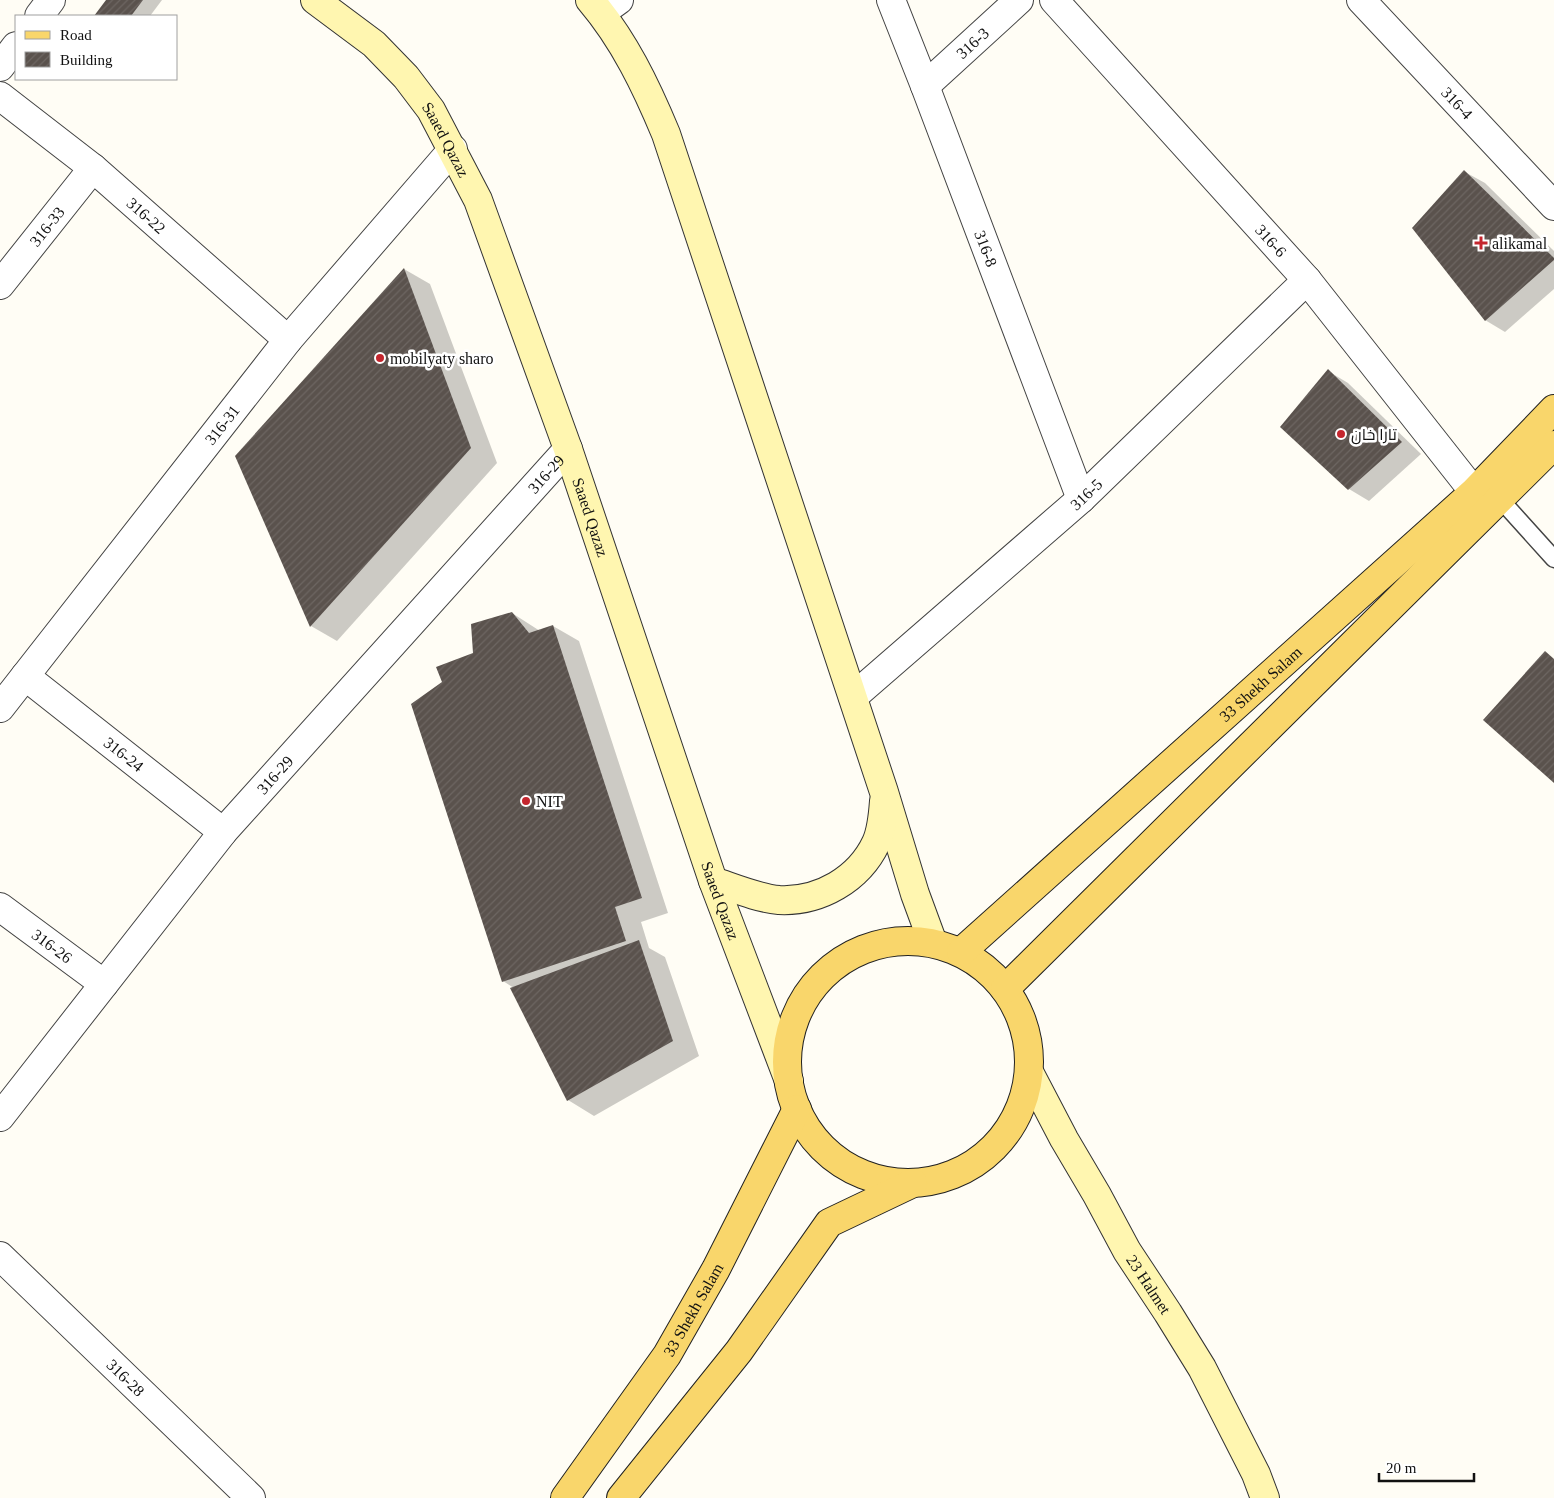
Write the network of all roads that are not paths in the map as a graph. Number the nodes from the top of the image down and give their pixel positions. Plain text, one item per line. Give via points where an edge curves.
1 (52, 0) edge
2 (315, 0) edge
3 (891, 0) edge
4 (1019, 0) edge
5 (1054, 0) edge
6 (1361, 0) edge
7 (603, 4) edge
8 (40, 15) edge
9 (15, 47) edge
10 (0, 67) edge
11 (926, 86) junction
12 (0, 96) edge
13 (453, 149) junction
14 (93, 168) junction
15 (1554, 206) edge
16 (1307, 280) junction
17 (0, 285) edge
18 (288, 340) junction
19 (1554, 409) edge
20 (1554, 445) edge
21 (568, 449) junction
22 (1474, 492) junction
23 (1081, 499) junction
24 (1500, 499) junction
25 (1554, 560) edge
26 (25, 676) junction
27 (853, 697) junction
28 (0, 708) edge
29 (884, 792) junction
30 (223, 832) junction
31 (713, 881) junction
32 (0, 907) edge
33 (933, 943) junction
34 (960, 952) junction
35 (104, 984) junction
36 (1006, 989) junction
37 (1029, 1072) junction
38 (789, 1081) junction
39 (797, 1109) junction
40 (0, 1117) edge
41 (913, 1183) junction
42 (0, 1256) edge
43 (252, 1498) edge
44 (565, 1498) edge
45 (621, 1498) edge
46 (1265, 1498) edge

1 - 8 street
2 - 13 street, Saaed Qazaz via 374,44 406,77 431,110
3 - 11 street, 316-8
4 - 11 street, 316-3
5 - 16 street, 316-6
6 - 15 street, 316-4
7 - 27 street via 643,80 666,134
9 - 10 street
11 - 23 street, 316-8
12 - 14 street, 316-22
13 - 18 street, 316-31
13 - 21 street, Saaed Qazaz via 478,200
14 - 17 street, 316-33
14 - 18 street, 316-22
16 - 22 street, 316-6
16 - 23 street, 316-5
18 - 26 street, 316-31
19 - 22 main road, 33 Shekh Salam
20 - 24 main road
21 - 30 street, 316-29
21 - 31 street, Saaed Qazaz
22 - 34 main road, 33 Shekh Salam
23 - 27 street, 316-5
24 - 25 lane
24 - 36 main road
26 - 28 street, 316-31
26 - 30 street, 316-24
27 - 29 street
29 - 31 street via 877,842 863,865 835,887 808,898 779,900
29 - 33 street
30 - 35 street, 316-29
31 - 38 street, Saaed Qazaz
32 - 35 street, 316-26
33 - 34 main road
33 - 38 main road via 904,940 875,945 848,956 824,974 806,996 794,1023 788,1052
34 - 36 main road via 985,968
35 - 40 street, 316-29
36 - 37 main road via 1028,1042
37 - 41 main road via 1023,1100 1011,1127 992,1150 969,1167 951,1175
37 - 46 street, 23 Halmet via 1127,1250 1202,1368
38 - 39 main road
39 - 41 main road via 812,1134 832,1156 857,1171 884,1181
39 - 44 main road, 33 Shekh Salam via 716,1269 667,1355
41 - 45 main road via 829,1222 739,1351
42 - 43 street, 316-28

